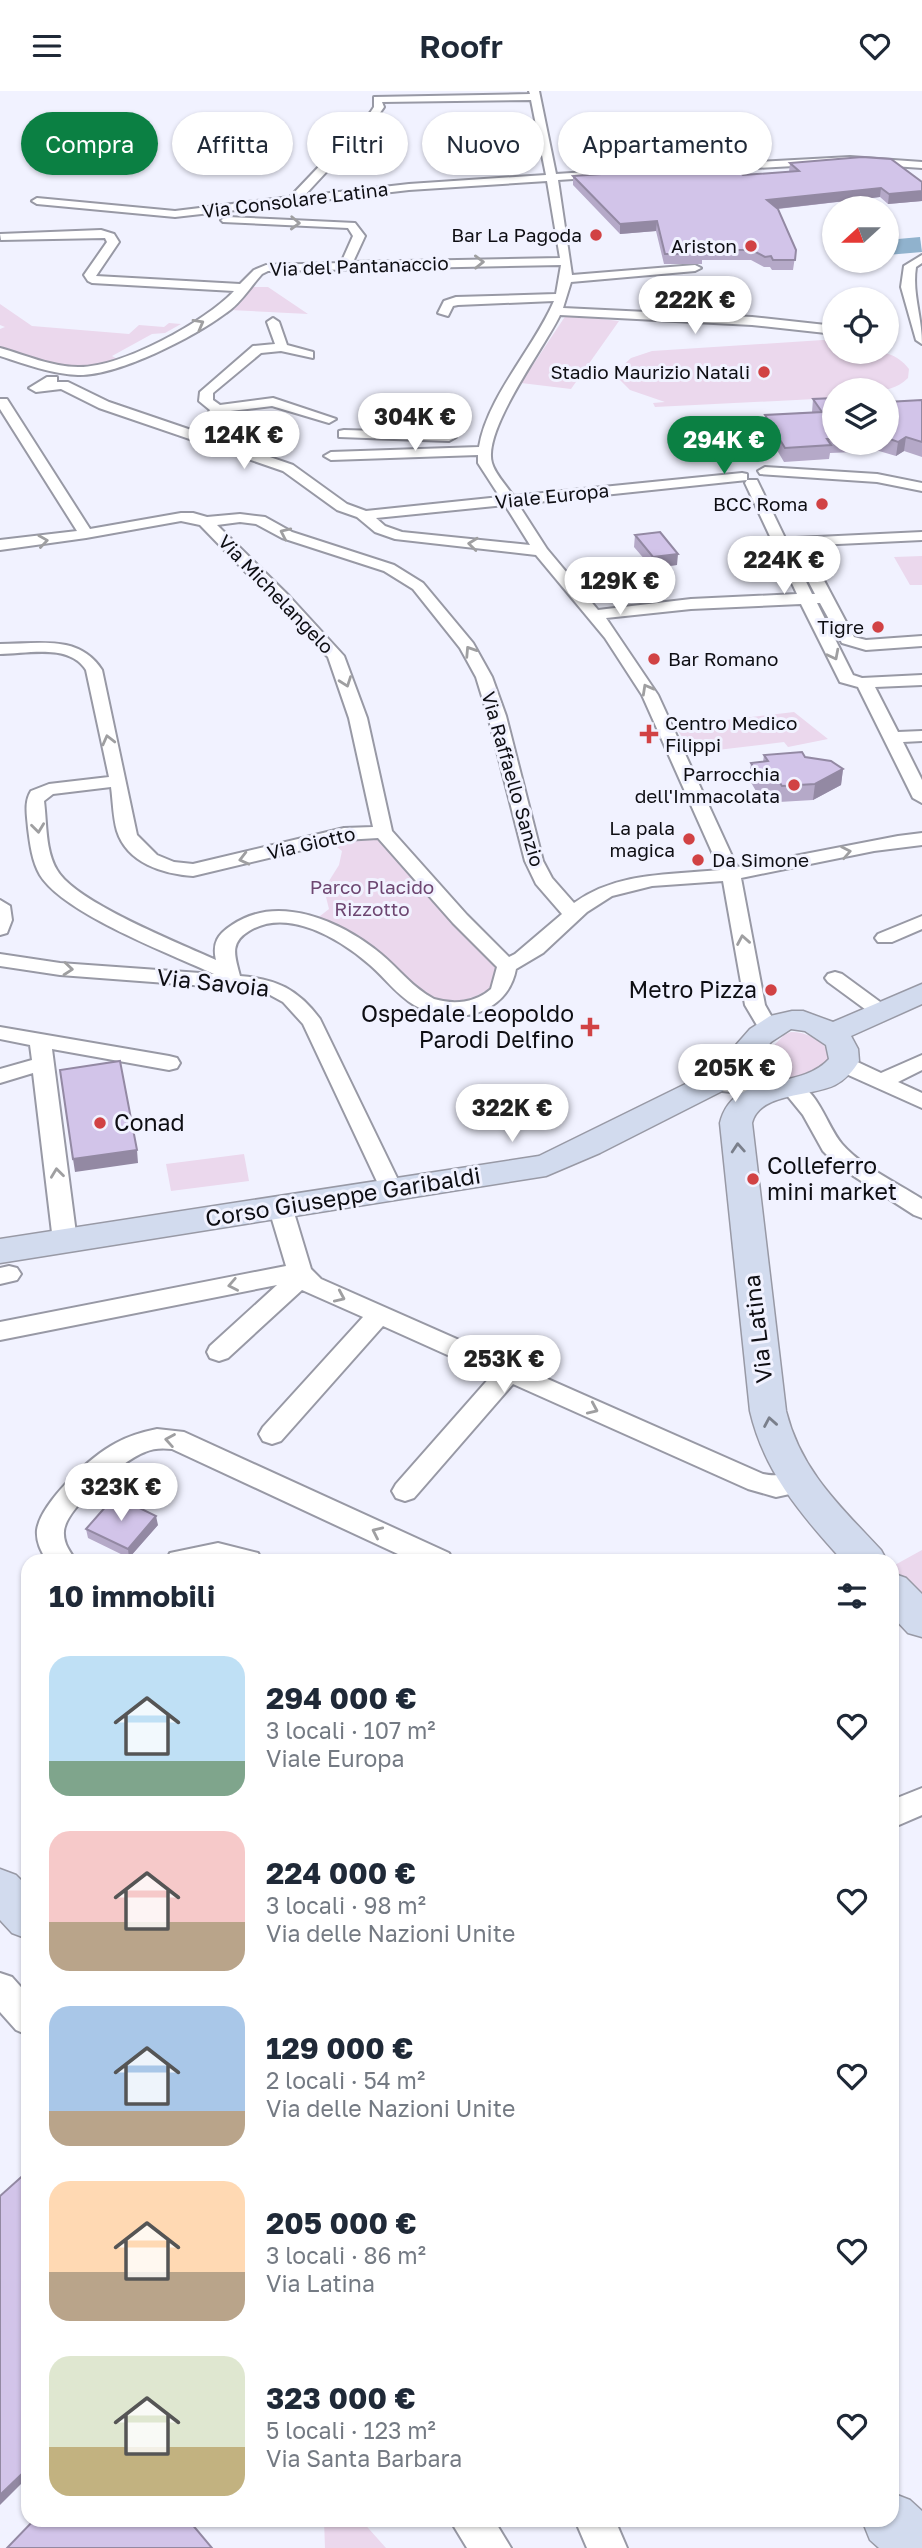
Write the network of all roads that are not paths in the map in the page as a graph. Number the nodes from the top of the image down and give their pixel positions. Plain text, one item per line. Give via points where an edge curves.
1 (535, 94) edge
2 (772, 164) edge
3 (922, 165) edge
4 (571, 175) edge
5 (552, 176) junction
6 (294, 200) junction
7 (37, 201) dead end
8 (208, 210) junction
9 (1, 237) edge
10 (922, 258) edge
11 (566, 261) junction
12 (346, 265) junction
13 (695, 268) edge
14 (566, 279) junction
15 (245, 288) junction
16 (562, 297) junction
17 (557, 311) junction
18 (444, 313) dead end
19 (273, 321) dead end
20 (822, 329) edge
21 (922, 340) edge
22 (282, 347) junction
23 (0, 352) edge
24 (309, 355) dead end
25 (0, 359) edge
26 (87, 378) junction
27 (56, 380) junction
28 (15, 396) edge
29 (217, 408) junction
30 (124, 410) junction
31 (329, 419) dead end
32 (344, 434) dead end
33 (201, 438) junction
34 (485, 444) junction
35 (331, 456) dead end
36 (760, 479) junction
37 (922, 487) edge
38 (922, 495) edge
39 (507, 501) junction
40 (362, 514) junction
41 (205, 522) junction
42 (86, 534) junction
43 (922, 536) edge
44 (796, 541) junction
45 (0, 545) edge
46 (541, 551) junction
47 (806, 598) junction
48 (825, 598) junction
49 (594, 614) junction
50 (922, 641) edge
51 (0, 649) edge
52 (922, 680) edge
53 (857, 682) junction
54 (922, 736) edge
55 (891, 738) junction
56 (118, 781) junction
57 (922, 798) edge
58 (383, 832) junction
59 (922, 839) edge
60 (731, 874) junction
61 (0, 906) edge
62 (574, 916) junction
63 (922, 922) edge
64 (0, 929) edge
65 (911, 949) dead end
66 (0, 960) edge
67 (507, 966) junction
68 (230, 978) junction
69 (835, 978) dead end
70 (922, 993) edge
71 (880, 1011) junction
72 (768, 1028) junction
73 (0, 1033) edge
74 (831, 1034) junction
75 (40, 1040) junction
76 (922, 1062) edge
77 (44, 1063) junction
78 (169, 1063) dead end
79 (736, 1064) junction
80 (843, 1064) junction
81 (0, 1076) edge
82 (882, 1081) junction
83 (711, 1084) junction
84 (777, 1089) junction
85 (922, 1101) edge
86 (391, 1188) junction
87 (280, 1206) junction
88 (922, 1210) edge
89 (65, 1241) junction
90 (3, 1267) edge
91 (301, 1274) junction
92 (380, 1315) junction
93 (0, 1331) edge
94 (219, 1352) dead end
95 (509, 1372) junction
96 (272, 1434) dead end
97 (799, 1483) junction
98 (405, 1491) dead end
99 (56, 1554) edge
100 (424, 1554) edge
101 (861, 1554) edge
102 (899, 1596) edge
103 (922, 1621) edge
104 (922, 1801) edge
105 (899, 1812) edge
106 (0, 1889) edge
107 (21, 1910) edge
108 (0, 1988) edge
109 (21, 2011) edge
110 (475, 2527) edge
111 (598, 2527) edge
112 (898, 2527) edge
113 (491, 2548) edge
114 (607, 2548) edge
115 (921, 2548) edge

1 - 5 street
1 - 6 street via 377,99 374,115
2 - 3 street via 850,160
4 - 5 street, Via Consolare Latina
5 - 6 street, Via Consolare Latina
5 - 11 street
6 - 8 street, Via Consolare Latina
7 - 8 street, Via Consolare Latina via 164,214
8 -> 12 street via 219,220 351,225 359,236
9 - 15 street via 104,233 113,242 90,275 92,279
10 - 21 street via 910,266 906,279
12 -> 11 street, Via del Pantanaccio
11 - 14 street
12 - 15 street, Via del Pantanaccio via 266,268
13 - 14 street
14 - 16 street
26 -> 15 street, Via del Pantanaccio via 140,357 220,312
16 - 17 street
16 - 18 street via 459,301 448,304
17 - 20 street
17 - 34 street via 494,418
19 - 22 street
22 - 24 street
22 - 29 street via 252,351 213,386 205,398
23 - 26 street
25 - 27 street
26 - 27 street
26 - 27 street via 81,384
26 - 30 street
27 - 28 street
27 - 30 street
28 - 42 street
29 - 31 street via 273,402
29 - 33 street
30 - 33 street
32 - 34 street
33 - 40 street via 296,471 335,505
34 - 35 street
34 - 39 street via 487,468
36 - 37 street, Viale Europa via 877,478
36 - 38 street, Viale Europa via 865,484
36 - 39 street, Viale Europa
36 - 44 street
36 - 47 street
39 - 40 street, Viale Europa
39 - 46 street
46 -> 40 street via 400,536 380,529
41 - 42 street, Via Raffaello Sanzio via 181,517
41 -> 58 street, Via Michelangelo via 336,656 358,718
62 -> 41 street, Via Raffaello Sanzio via 545,883 534,861 484,677 467,646 418,586 389,568 287,535 260,520
45 -> 42 street, Via Raffaello Sanzio
43 - 44 street
44 - 48 street
46 - 49 street
47 - 48 street
47 - 49 street
47 -> 53 street via 845,676
48 - 50 street via 854,643
60 -> 49 street via 650,695
56 -> 51 street, Via Giotto via 89,660 64,650
52 - 53 street
53 - 55 street
54 - 55 street
55 - 57 street
58 -> 56 street, Via Giotto via 337,835 202,869 175,869 152,859 130,839
56 -> 68 street via 48,789 37,795 41,846 49,873 72,897
58 - 67 street, Via Giotto
60 -> 59 street
60 - 62 street via 621,887 595,897
72 -> 60 street via 755,1005
61 - 64 street
62 - 67 street via 537,951
63 - 65 street via 880,936
66 -> 68 street, Via Savoia via 69,969
67 - 68 street via 500,990 487,1001 460,1008 437,1006 418,999 348,939 314,923 284,916 253,922 228,936 223,949
68 - 86 street, Via Savoia via 275,988 300,1006 325,1047
69 - 71 street
70 - 71 main road
71 - 74 main road
72 - 74 main road via 790,1020 812,1023
72 - 79 main road, Corso Giuseppe Garibaldi
73 - 75 street
74 - 80 main road via 844,1048
75 - 77 street
75 - 78 street
76 - 82 street
77 - 81 street
89 -> 77 street
79 - 83 main road, Corso Giuseppe Garibaldi
79 - 84 main road via 748,1082
80 - 82 street
80 - 84 main road, Via Latina via 822,1078
82 - 85 street
83 - 84 street
83 - 86 main road, Corso Giuseppe Garibaldi via 546,1165
84 - 88 street via 812,1112 831,1146 846,1161
97 -> 84 main road, Via Latina via 782,1460 771,1431 736,1123 746,1103
86 - 87 main road, Corso Giuseppe Garibaldi
87 - 89 main road, Corso Giuseppe Garibaldi
87 - 91 street
89 - 90 main road, Corso Giuseppe Garibaldi
91 -> 92 street via 313,1285
91 -> 93 street
91 - 94 street
92 - 95 street
92 - 96 street
95 -> 97 street via 764,1484 784,1487
95 - 98 street
97 - 101 main road, Via Latina
100 -> 99 street via 166,1438 135,1444 115,1456 57,1514 50,1537
102 - 103 main road
104 - 105 street
106 - 107 main road
108 - 109 street
110 - 113 street
111 - 114 street
112 - 115 main road

